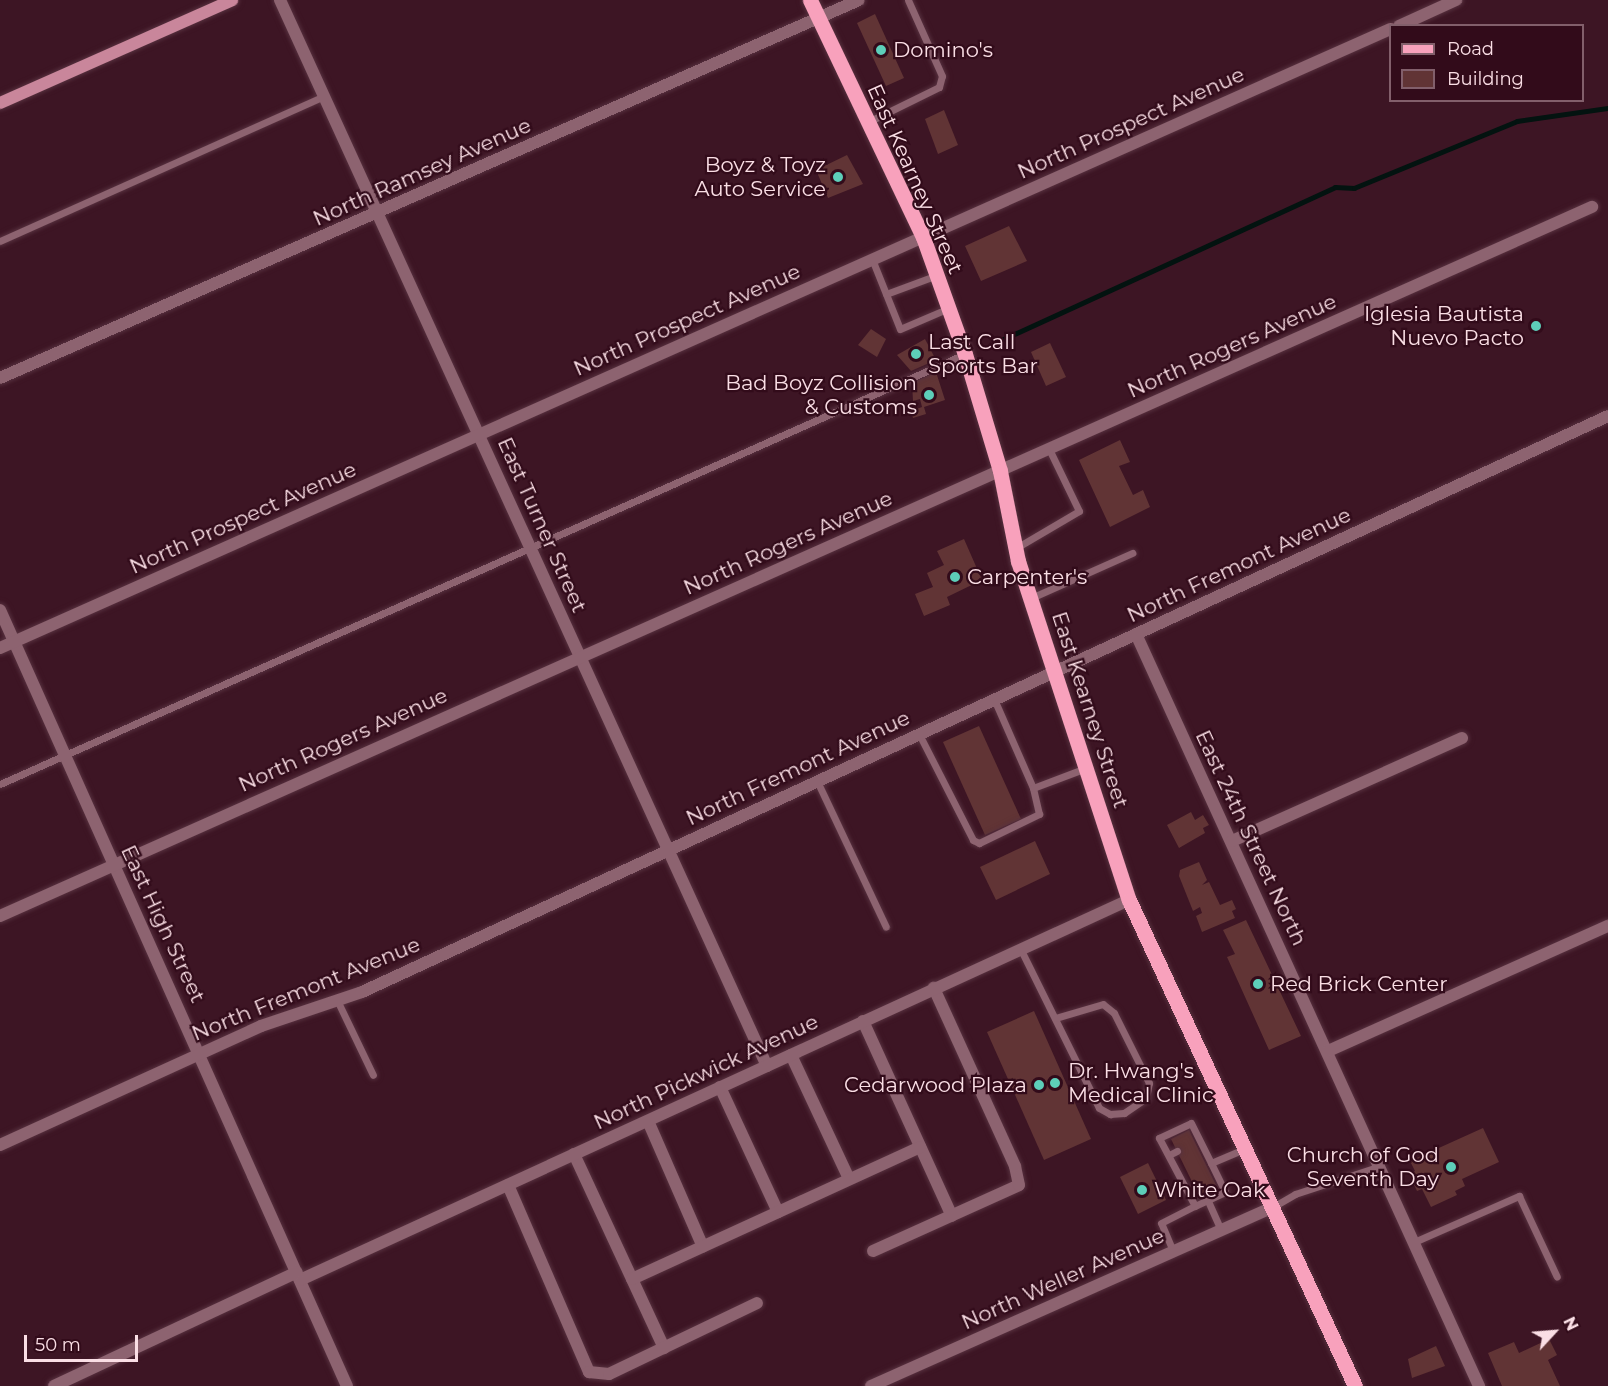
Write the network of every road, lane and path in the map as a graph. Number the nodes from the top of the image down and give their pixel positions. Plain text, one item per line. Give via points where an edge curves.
1 (232, 0) edge
2 (280, 0) edge
3 (810, 0) edge
4 (859, 0) edge
5 (908, 0) edge
6 (1456, 0) edge
7 (818, 18) junction
8 (1403, 24) edge
9 (1389, 29) edge
10 (324, 96) junction
11 (0, 103) edge
12 (868, 122) junction
13 (1592, 207) dead end
14 (378, 212) junction
15 (923, 237) junction
16 (0, 241) edge
17 (872, 259) junction
18 (937, 275) junction
19 (886, 294) junction
20 (949, 308) junction
21 (965, 354) junction
22 (0, 378) edge
23 (1608, 416) edge
24 (480, 433) junction
25 (1049, 449) junction
26 (1000, 471) junction
27 (531, 546) junction
28 (1016, 548) junction
29 (1132, 553) dead end
30 (1031, 598) junction
31 (0, 610) edge
32 (1136, 634) junction
33 (14, 642) junction
34 (0, 648) edge
35 (579, 656) junction
36 (1056, 670) junction
37 (994, 699) junction
38 (919, 734) junction
39 (1462, 738) dead end
40 (65, 756) junction
41 (1086, 768) junction
42 (817, 781) junction
43 (0, 784) edge
44 (1034, 788) junction
45 (1232, 841) junction
46 (670, 849) junction
47 (115, 865) junction
48 (1129, 900) junction
49 (0, 916) edge
50 (886, 927) dead end
51 (1608, 927) edge
52 (1020, 948) junction
53 (934, 988) junction
54 (337, 1000) junction
55 (1055, 1018) junction
56 (863, 1021) junction
57 (1328, 1051) junction
58 (200, 1052) junction
59 (791, 1055) junction
60 (767, 1066) junction
61 (373, 1075) dead end
62 (720, 1088) junction
63 (648, 1121) junction
64 (0, 1145) edge
65 (920, 1147) junction
66 (1244, 1149) junction
67 (1177, 1151) dead end
68 (574, 1154) junction
69 (1169, 1155) junction
70 (1208, 1161) junction
71 (1380, 1166) junction
72 (1186, 1170) dead end
73 (1178, 1173) junction
74 (849, 1179) junction
75 (508, 1185) junction
76 (1194, 1187) dead end
77 (1187, 1191) junction
78 (1208, 1201) junction
79 (1195, 1206) junction
80 (1271, 1208) junction
81 (778, 1212) junction
82 (952, 1216) junction
83 (1221, 1230) junction
84 (1414, 1242) junction
85 (703, 1247) junction
86 (873, 1251) dead end
87 (1173, 1251) junction
88 (299, 1276) junction
89 (1557, 1277) dead end
90 (632, 1279) junction
91 (757, 1304) dead end
92 (664, 1348) junction
93 (54, 1386) edge
94 (347, 1386) edge
95 (871, 1386) edge
96 (1355, 1386) edge
97 (1479, 1386) edge

1 - 11 main road
2 - 10 street, East Turner Street
3 - 7 main road, East Kearney Street
4 - 7 street, North Ramsey Avenue
5 - 12 lane via 942,76 939,87
6 - 8 street
7 - 12 main road, East Kearney Street
7 - 14 street, North Ramsey Avenue
9 - 15 street, North Prospect Avenue
10 - 14 street, East Turner Street
10 - 16 lane
12 - 15 main road, East Kearney Street
13 - 25 street, North Rogers Avenue
14 - 22 street, North Ramsey Avenue
14 - 24 street, East Turner Street
15 - 17 street, North Prospect Avenue
15 - 18 main road, East Kearney Street
17 - 19 lane
17 - 24 street, North Prospect Avenue
18 - 19 lane
18 - 20 main road, East Kearney Street
19 - 20 lane via 900,329
20 - 21 main road, East Kearney Street
21 - 26 main road, East Kearney Street
21 - 27 lane
23 - 32 street, North Fremont Avenue
24 - 27 street, East Turner Street
24 - 33 street, North Prospect Avenue
25 - 26 street, North Rogers Avenue
25 - 28 lane via 1079,511
26 - 28 main road, East Kearney Street
26 - 35 street, North Rogers Avenue
27 - 35 street, East Turner Street
27 - 40 lane
28 - 30 main road, East Kearney Street
29 - 30 lane
30 - 36 main road, East Kearney Street
31 - 33 street, East High Street
32 - 36 street, North Fremont Avenue
32 - 45 street, East 24th Street North
33 - 34 street, North Prospect Avenue
33 - 40 street, East High Street
35 - 46 street, East Turner Street
35 - 47 street, North Rogers Avenue
36 - 37 street, North Fremont Avenue
36 - 41 main road, East Kearney Street
37 - 38 street, North Fremont Avenue
37 - 44 lane
38 - 42 street, North Fremont Avenue
38 - 44 lane via 972,840 990,839 1039,814
39 - 45 street
40 - 43 lane
40 - 47 street, East High Street
41 - 44 lane
41 - 48 main road, East Kearney Street
42 - 46 street, North Fremont Avenue
42 - 50 lane
45 - 57 street, East 24th Street North
46 - 54 street, North Fremont Avenue
46 - 60 street, East Turner Street
47 - 49 street, North Rogers Avenue
47 - 58 street, East High Street
48 - 52 street, North Pickwick Avenue
48 - 66 main road, East Kearney Street
51 - 57 street
52 - 53 street, North Pickwick Avenue
52 - 55 lane
53 - 56 street, North Pickwick Avenue
53 - 82 street via 1019,1178 1012,1190
54 - 58 street, North Fremont Avenue
54 - 61 lane
55 - 55 lane via 1100,1108 1110,1114 1124,1113 1146,1098 1149,1083 1114,1013 1103,1004
56 - 59 street, North Pickwick Avenue
56 - 65 street
57 - 71 street, East 24th Street North
58 - 64 street, North Fremont Avenue
58 - 88 street, East High Street
59 - 60 street, North Pickwick Avenue
59 - 74 street
60 - 62 street, North Pickwick Avenue
62 - 63 street, North Pickwick Avenue
62 - 81 street
63 - 68 street, North Pickwick Avenue
63 - 85 street
65 - 74 street
65 - 82 street
66 - 70 lane
66 - 80 main road, East Kearney Street
67 - 69 lane
68 - 75 street, North Pickwick Avenue
68 - 90 street
69 - 70 lane via 1159,1138 1191,1123
69 - 73 lane
70 - 78 lane via 1225,1192
71 - 80 lane via 1295,1194
71 - 84 street, East 24th Street North
72 - 73 lane
73 - 77 lane
74 - 81 street
75 - 88 street, North Pickwick Avenue
75 - 92 street via 589,1372 609,1374
76 - 77 lane
77 - 79 lane
78 - 79 lane
78 - 83 lane
79 - 87 lane via 1161,1223
80 - 83 street, North Weller Avenue
80 - 96 main road, East Kearney Street
81 - 85 street
82 - 86 street
83 - 87 street, North Weller Avenue
84 - 89 lane via 1519,1196
84 - 97 street, East 24th Street North
85 - 90 street
87 - 95 street, North Weller Avenue
88 - 93 street, North Pickwick Avenue
88 - 94 street, East High Street
90 - 92 street
91 - 92 street

